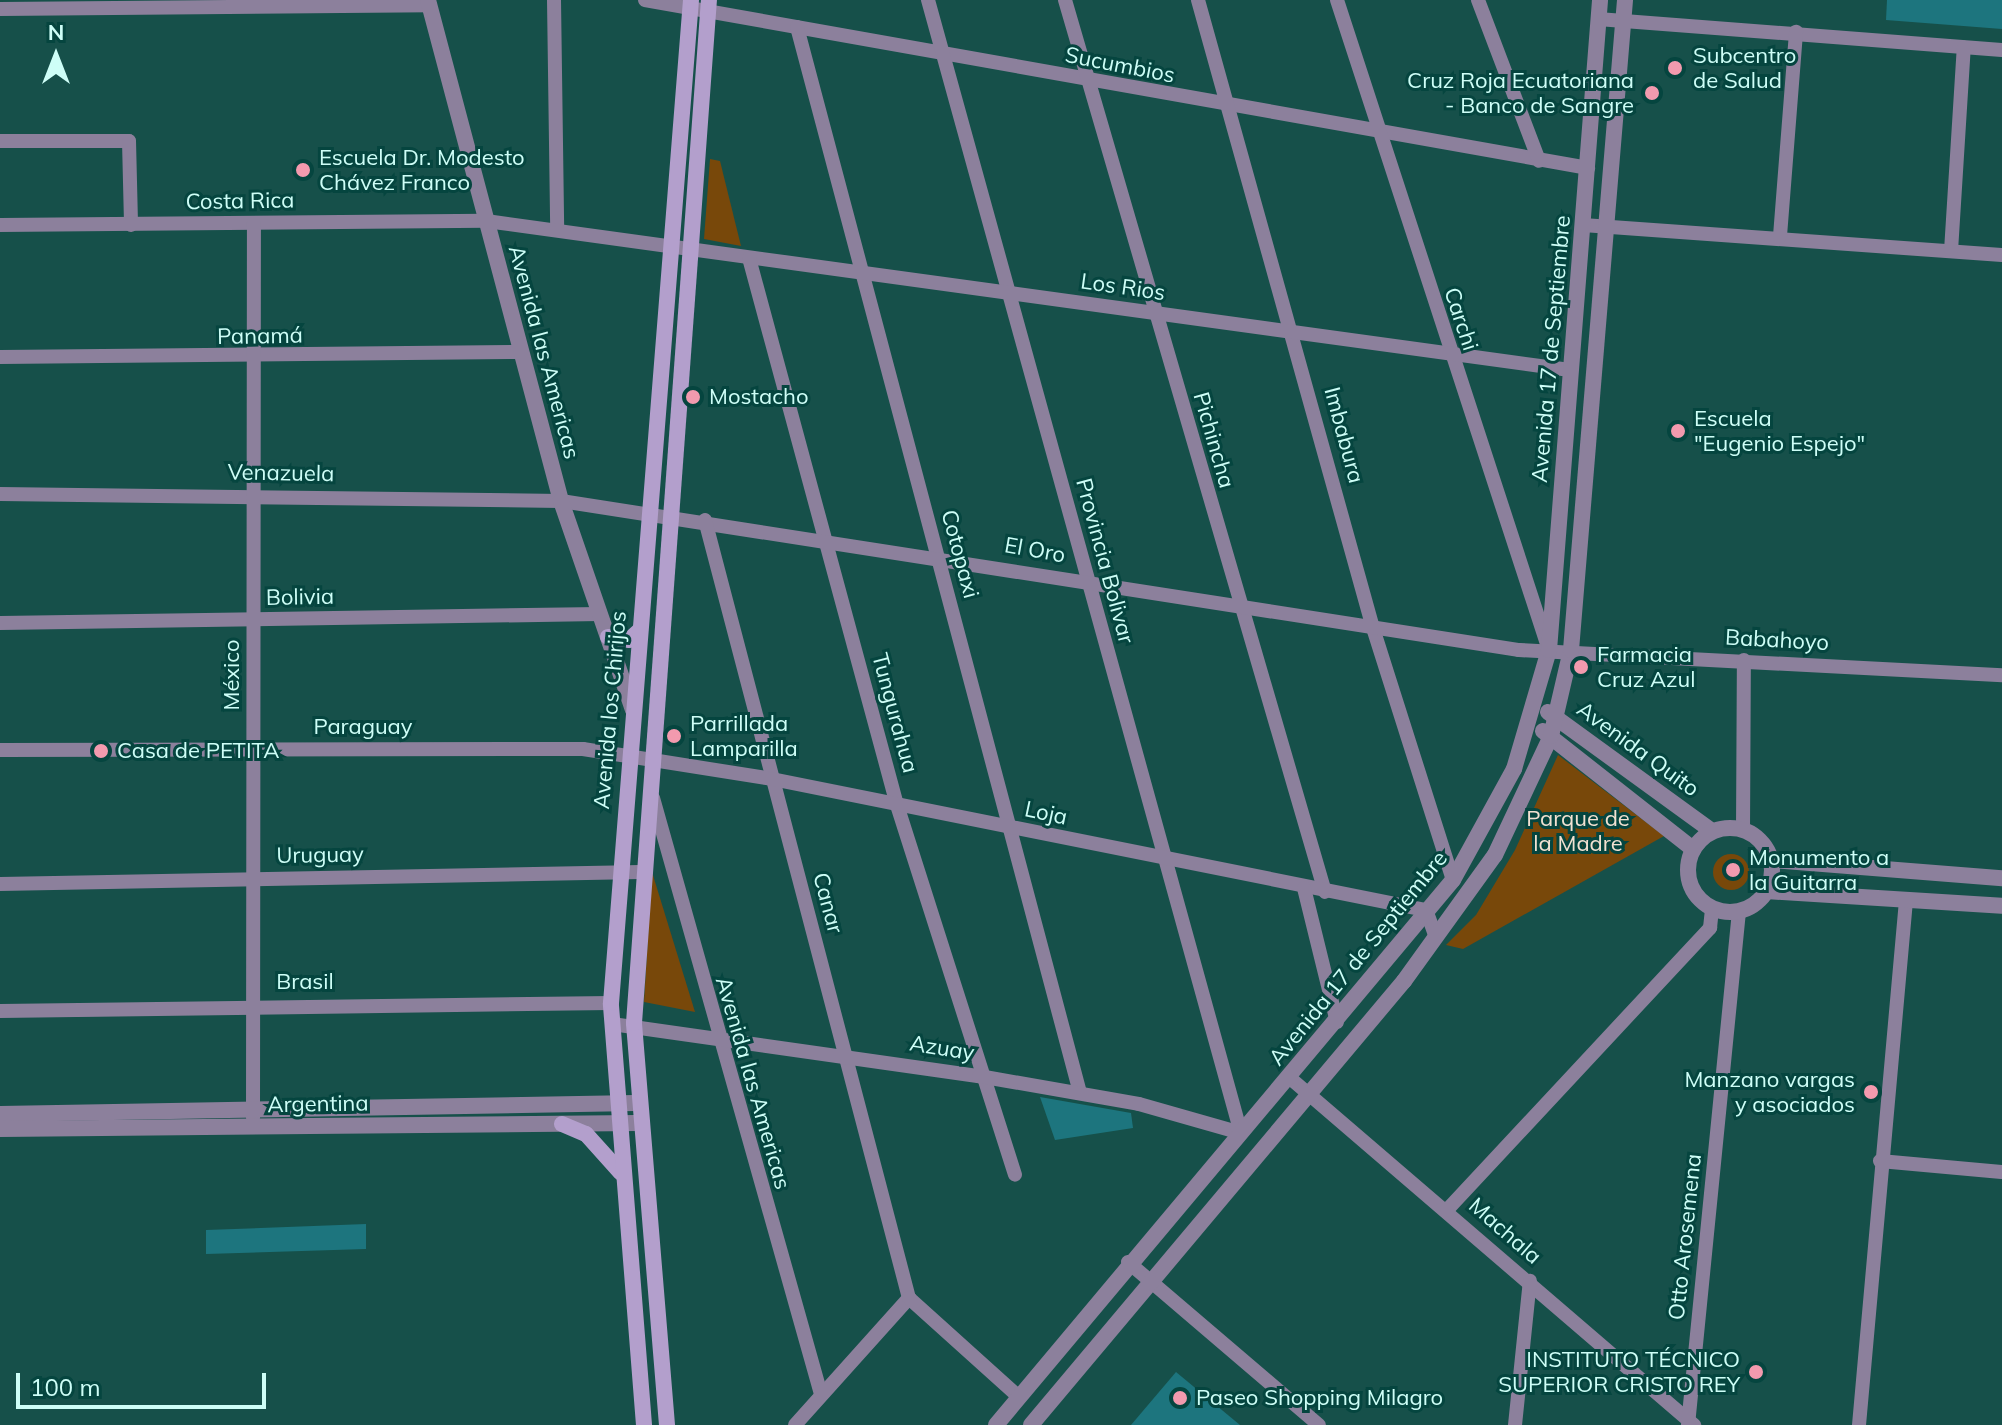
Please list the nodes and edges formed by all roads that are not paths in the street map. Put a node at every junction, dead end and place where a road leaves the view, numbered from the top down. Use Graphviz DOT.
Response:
graph roads {
  1 [pos="554,0"];
  2 [pos="645,0"];
  3 [pos="928,0"];
  4 [pos="1065,0"];
  5 [pos="1198,0"];
  6 [pos="1337,0"];
  7 [pos="1478,0"];
  8 [pos="1600,0"];
  9 [pos="1625,0"];
  10 [pos="429,3"];
  11 [pos="689,3"];
  12 [pos="708,7"];
  13 [pos="0,9"];
  14 [pos="1598,19"];
  15 [pos="1624,20"];
  16 [pos="797,27"];
  17 [pos="1796,32"];
  18 [pos="1964,47"];
  19 [pos="2002,50"];
  20 [pos="943,55"];
  21 [pos="1089,82"];
  22 [pos="1229,108"];
  23 [pos="1380,136"];
  24 [pos="0,141"];
  25 [pos="1539,161"];
  26 [pos="1588,168"];
  27 [pos="486,221"];
  28 [pos="254,223"];
  29 [pos="0,225"];
  30 [pos="131,225"];
  31 [pos="1583,225"];
  32 [pos="1609,226"];
  33 [pos="557,229"];
  34 [pos="1780,236"];
  35 [pos="671,248"];
  36 [pos="694,251"];
  37 [pos="1951,251"];
  38 [pos="2002,255"];
  39 [pos="749,258"];
  40 [pos="863,273"];
  41 [pos="1010,294"];
  42 [pos="1156,314"];
  43 [pos="1293,332"];
  44 [pos="521,352"];
  45 [pos="1449,354"];
  46 [pos="0,357"];
  47 [pos="254,359"];
  48 [pos="1570,370"];
  49 [pos="0,494"];
  50 [pos="254,494"];
  51 [pos="561,501"];
  52 [pos="651,513"];
  53 [pos="676,517"];
  54 [pos="705,520"];
  55 [pos="825,538"];
  56 [pos="937,554"];
  57 [pos="1087,582"];
  58 [pos="1239,608"];
  59 [pos="600,614"];
  60 [pos="254,620"];
  61 [pos="0,623"];
  62 [pos="1373,628"];
  63 [pos="640,630"];
  64 [pos="608,637"];
  65 [pos="1549,650"];
  66 [pos="1571,650"];
  67 [pos="1744,660"];
  68 [pos="2002,675"];
  69 [pos="1536,705"];
  70 [pos="633,710"];
  71 [pos="1557,716"];
  72 [pos="1532,723"];
  73 [pos="1551,736"];
  74 [pos="254,749"];
  75 [pos="0,750"];
  76 [pos="628,756"];
  77 [pos="652,760"];
  78 [pos="772,779"];
  79 [pos="649,783"];
  80 [pos="897,805"];
  81 [pos="1012,829"];
  82 [pos="1743,830"];
  83 [pos="1712,831"];
  84 [pos="1693,849"];
  85 [pos="1162,860"];
  86 [pos="1771,860"];
  87 [pos="617,872"];
  88 [pos="640,872"];
  89 [pos="254,878"];
  90 [pos="2002,878"];
  91 [pos="1453,880"];
  92 [pos="0,884"];
  93 [pos="1304,888"];
  94 [pos="1766,891"];
  95 [pos="1325,892"];
  96 [pos="1906,900"];
  97 [pos="2002,906"];
  98 [pos="1712,908"];
  99 [pos="1426,910"];
  100 [pos="1739,911"];
  101 [pos="1436,937"];
  102 [pos="611,1003"];
  103 [pos="253,1004"];
  104 [pos="0,1011"];
  105 [pos="1337,1022"];
  106 [pos="634,1023"];
  107 [pos="612,1024"];
  108 [pos="715,1034"];
  109 [pos="846,1054"];
  110 [pos="979,1076"];
  111 [pos="1290,1078"];
  112 [pos="1080,1093"];
  113 [pos="1307,1093"];
  114 [pos="635,1103"];
  115 [pos="615,1105"];
  116 [pos="0,1114"];
  117 [pos="253,1119"];
  118 [pos="617,1123"];
  119 [pos="637,1123"];
  120 [pos="562,1124"];
  121 [pos="0,1129"];
  122 [pos="1241,1133"];
  123 [pos="1880,1161"];
  124 [pos="2002,1172"];
  125 [pos="622,1174"];
  126 [pos="1015,1175"];
  127 [pos="1447,1210"];
  128 [pos="1128,1262"];
  129 [pos="1149,1278"];
  130 [pos="1530,1281"];
  131 [pos="909,1298"];
  132 [pos="821,1394"];
  133 [pos="1019,1397"];
  134 [pos="1690,1424"];
  135 [pos="644,1425"];
  136 [pos="667,1425"];
  137 [pos="795,1425"];
  138 [pos="996,1425"];
  139 [pos="1031,1425"];
  140 [pos="1319,1425"];
  141 [pos="1515,1425"];
  142 [pos="1859,1425"];
  1 -- 33 [label="street"];
  2 -- 11 [label="street, Sucumbios"];
  3 -- 20 [label="street, Provincia Bolivar"];
  4 -- 21 [label="street, Pichincha"];
  5 -- 22 [label="street, Imbabura"];
  6 -- 23 [label="street, Carchi"];
  7 -- 25 [label="street"];
  8 -- 14 [label="street, Avenida 17 de Septiembre"];
  9 -- 15 [label="street, Avenida 17 de Septiembre"];
  10 -- 13 [label="street"];
  10 -- 27 [label="street, Avenida las Americas"];
  11 -- 12 [label="street, Sucumbios"];
  11 -- 35 [label="main road, Avenida los Chirijos"];
  12 -- 16 [label="street, Sucumbios"];
  12 -- 36 [label="main road, Avenida los Chirijos"];
  14 -- 15 [label="street"];
  14 -- 26 [label="street, Avenida 17 de Septiembre"];
  15 -- 17 [label="street"];
  15 -- 32 [label="street, Avenida 17 de Septiembre"];
  16 -- 20 [label="street, Sucumbios"];
  16 -- 40 [label="street, Cotopaxi"];
  17 -- 18 [label="street"];
  17 -- 34 [label="street"];
  18 -- 19 [label="street"];
  18 -- 37 [label="street"];
  20 -- 21 [label="street, Sucumbios"];
  20 -- 41 [label="street, Provincia Bolivar"];
  21 -- 22 [label="street, Sucumbios"];
  21 -- 42 [label="street, Pichincha"];
  22 -- 23 [label="street, Sucumbios"];
  22 -- 43 [label="street, Imbabura"];
  23 -- 25 [label="street, Sucumbios"];
  23 -- 45 [label="street, Carchi"];
  24 -- 30 [label="street"];
  25 -- 26 [label="street, Sucumbios"];
  26 -- 31 [label="street, Avenida 17 de Septiembre"];
  27 -- 28 [label="street, Costa Rica"];
  27 -- 33 [label="street, Costa Rica"];
  27 -- 44 [label="street, Avenida las Americas"];
  28 -- 30 [label="street, Costa Rica"];
  28 -- 47 [label="street, México"];
  29 -- 30 [label="street, Costa Rica"];
  31 -- 32 [label="street"];
  31 -- 48 [label="street, Avenida 17 de Septiembre"];
  32 -- 34 [label="street"];
  32 -- 66 [label="street, Avenida 17 de Septiembre"];
  33 -- 35 [label="street, Costa Rica"];
  34 -- 37 [label="street"];
  35 -- 36 [label="street, Los Rios"];
  35 -- 52 [label="main road, Avenida los Chirijos"];
  36 -- 39 [label="street, Los Rios"];
  36 -- 53 [label="main road, Avenida los Chirijos"];
  37 -- 38 [label="street"];
  39 -- 40 [label="street, Los Rios"];
  39 -- 55 [label="street, Tungurahua"];
  40 -- 41 [label="street, Los Rios"];
  40 -- 56 [label="street, Cotopaxi"];
  41 -- 42 [label="street, Los Rios"];
  41 -- 57 [label="street, Provincia Bolivar"];
  42 -- 43 [label="street, Los Rios"];
  42 -- 58 [label="street, Pichincha"];
  43 -- 45 [label="street, Los Rios"];
  43 -- 62 [label="street, Imbabura"];
  44 -- 47 [label="street, Panamá"];
  44 -- 51 [label="street, Avenida las Americas"];
  45 -- 48 [label="street, Los Rios"];
  45 -- 65 [label="street, Carchi"];
  46 -- 47 [label="street, Panamá"];
  47 -- 50 [label="street, México"];
  48 -- 65 [label="street, Avenida 17 de Septiembre"];
  49 -- 50 [label="street, Venazuela"];
  50 -- 51 [label="street, Venazuela"];
  50 -- 60 [label="street, México"];
  51 -- 52 [label="street, El Oro"];
  51 -- 59 [label="street, Avenida las Americas"];
  52 -- 53 [label="street, El Oro"];
  52 -- 63 [label="main road, Avenida los Chirijos"];
  53 -- 54 [label="street, El Oro"];
  53 -- 77 [label="main road, Avenida los Chirijos"];
  54 -- 55 [label="street, El Oro"];
  54 -- 78 [label="street, Canar"];
  55 -- 56 [label="street, El Oro"];
  55 -- 80 [label="street, Tungurahua"];
  56 -- 57 [label="street, El Oro"];
  56 -- 81 [label="street, Cotopaxi"];
  57 -- 58 [label="street, El Oro"];
  57 -- 85 [label="street, Provincia Bolivar"];
  58 -- 62 [label="street, El Oro"];
  58 -- 95 [label="street, Pichincha"];
  59 -- 60 [label="street, Bolivia"];
  59 -- 64 [label="street, Avenida las Americas"];
  60 -- 61 [label="street, Bolivia"];
  60 -- 74 [label="street, México"];
  62 -- 65 [label="street, El Oro"];
  62 -- 91 [label="street, Imbabura"];
  63 -- 64 [label="main road"];
  63 -- 70 [label="main road, Avenida los Chirijos"];
  64 -- 70 [label="street, Avenida las Americas"];
  65 -- 66 [label="street, Babahoyo"];
  65 -- 69 [label="street, Avenida 17 de Septiembre"];
  66 -- 67 [label="street, Babahoyo"];
  66 -- 71 [label="street, Avenida 17 de Septiembre"];
  67 -- 68 [label="street, Babahoyo"];
  67 -- 82 [label="street"];
  69 -- 71 [label="street, Avenida Quito"];
  69 -- 72 [label="street, Avenida 17 de Septiembre"];
  70 -- 76 [label="main road, Avenida los Chirijos"];
  71 -- 73 [label="street, Avenida 17 de Septiembre"];
  71 -- 83 [label="street, Avenida Quito"];
  72 -- 73 [label="street, Avenida Quito"];
  72 -- 91 [label="street, Avenida 17 de Septiembre"];
  73 -- 84 [label="street, Avenida Quito"];
  73 -- 101 [label="street, Avenida 17 de Septiembre"];
  74 -- 75 [label="street, Paraguay"];
  74 -- 76 [label="street, Paraguay"];
  74 -- 89 [label="street, México"];
  76 -- 77 [label="street, Loja"];
  76 -- 87 [label="main road, Avenida los Chirijos"];
  77 -- 78 [label="street, Loja"];
  77 -- 79 [label="main road, Avenida los Chirijos"];
  78 -- 80 [label="street, Loja"];
  78 -- 109 [label="street, Canar"];
  79 -- 88 [label="main road, Avenida los Chirijos"];
  79 -- 108 [label="street, Avenida las Americas"];
  80 -- 81 [label="street, Loja"];
  80 -- 110 [label="street, Tungurahua"];
  81 -- 85 [label="street, Loja"];
  81 -- 112 [label="street, Cotopaxi"];
  82 -- 83 [label="street"];
  82 -- 86 [label="street"];
  83 -- 84 [label="street"];
  84 -- 98 [label="street"];
  85 -- 93 [label="street, Loja"];
  85 -- 122 [label="street, Provincia Bolivar"];
  86 -- 90 [label="street"];
  86 -- 94 [label="street"];
  87 -- 88 [label="street, Uruguay"];
  87 -- 89 [label="street, Uruguay"];
  87 -- 102 [label="main road, Avenida los Chirijos"];
  88 -- 106 [label="main road, Avenida los Chirijos"];
  89 -- 92 [label="street, Uruguay"];
  89 -- 103 [label="street, México"];
  91 -- 99 [label="street, Avenida 17 de Septiembre"];
  93 -- 95 [label="street, Loja"];
  93 -- 105 [label="street"];
  94 -- 96 [label="street"];
  94 -- 100 [label="street"];
  95 -- 99 [label="street, Loja"];
  96 -- 97 [label="street"];
  96 -- 123 [label="street"];
  98 -- 100 [label="street"];
  98 -- 127 [label="street"];
  99 -- 101 [label="street"];
  99 -- 105 [label="street, Avenida 17 de Septiembre"];
  100 -- 134 [label="street, Otto Arosemena"];
  101 -- 113 [label="street, Avenida 17 de Septiembre"];
  102 -- 103 [label="street, Brasil"];
  102 -- 107 [label="main road, Avenida los Chirijos"];
  103 -- 104 [label="street, Brasil"];
  103 -- 117 [label="street, México"];
  105 -- 111 [label="street, Avenida 17 de Septiembre"];
  106 -- 107 [label="street"];
  106 -- 108 [label="street, Azuay"];
  106 -- 114 [label="main road, Avenida los Chirijos"];
  107 -- 115 [label="main road, Avenida los Chirijos"];
  108 -- 109 [label="street, Azuay"];
  108 -- 132 [label="street, Avenida las Americas"];
  109 -- 110 [label="street, Azuay"];
  109 -- 131 [label="street, Canar"];
  110 -- 112 [label="street, Azuay"];
  110 -- 126 [label="street, Tungurahua"];
  111 -- 113 [label="street, Machala"];
  111 -- 122 [label="street, Avenida 17 de Septiembre"];
  112 -- 122 [label="street, Azuay"];
  113 -- 127 [label="street, Machala"];
  113 -- 129 [label="street, Avenida 17 de Septiembre"];
  114 -- 115 [label="street, Argentina"];
  114 -- 119 [label="main road, Avenida los Chirijos"];
  115 -- 117 [label="street, Argentina"];
  115 -- 118 [label="main road, Avenida los Chirijos"];
  116 -- 117 [label="street, Argentina"];
  117 -- 120 [label="street, Argentina"];
  117 -- 121 [label="street, Argentina"];
  118 -- 119 [label="street, Argentina"];
  118 -- 120 [label="street, Argentina"];
  118 -- 125 [label="main road, Avenida los Chirijos"];
  119 -- 136 [label="main road, Avenida los Chirijos"];
  120 -- 125 [label="main road"];
  122 -- 128 [label="street, Avenida 17 de Septiembre"];
  123 -- 124 [label="street"];
  123 -- 142 [label="street"];
  125 -- 135 [label="main road, Avenida los Chirijos"];
  127 -- 130 [label="street, Machala"];
  128 -- 129 [label="street"];
  128 -- 133 [label="street, Avenida 17 de Septiembre"];
  129 -- 139 [label="street, Avenida 17 de Septiembre"];
  129 -- 140 [label="street"];
  130 -- 134 [label="street, Machala"];
  130 -- 141 [label="street"];
  131 -- 132 [label="street"];
  131 -- 133 [label="street"];
  132 -- 137 [label="street"];
  133 -- 138 [label="street, Avenida 17 de Septiembre"];
}
